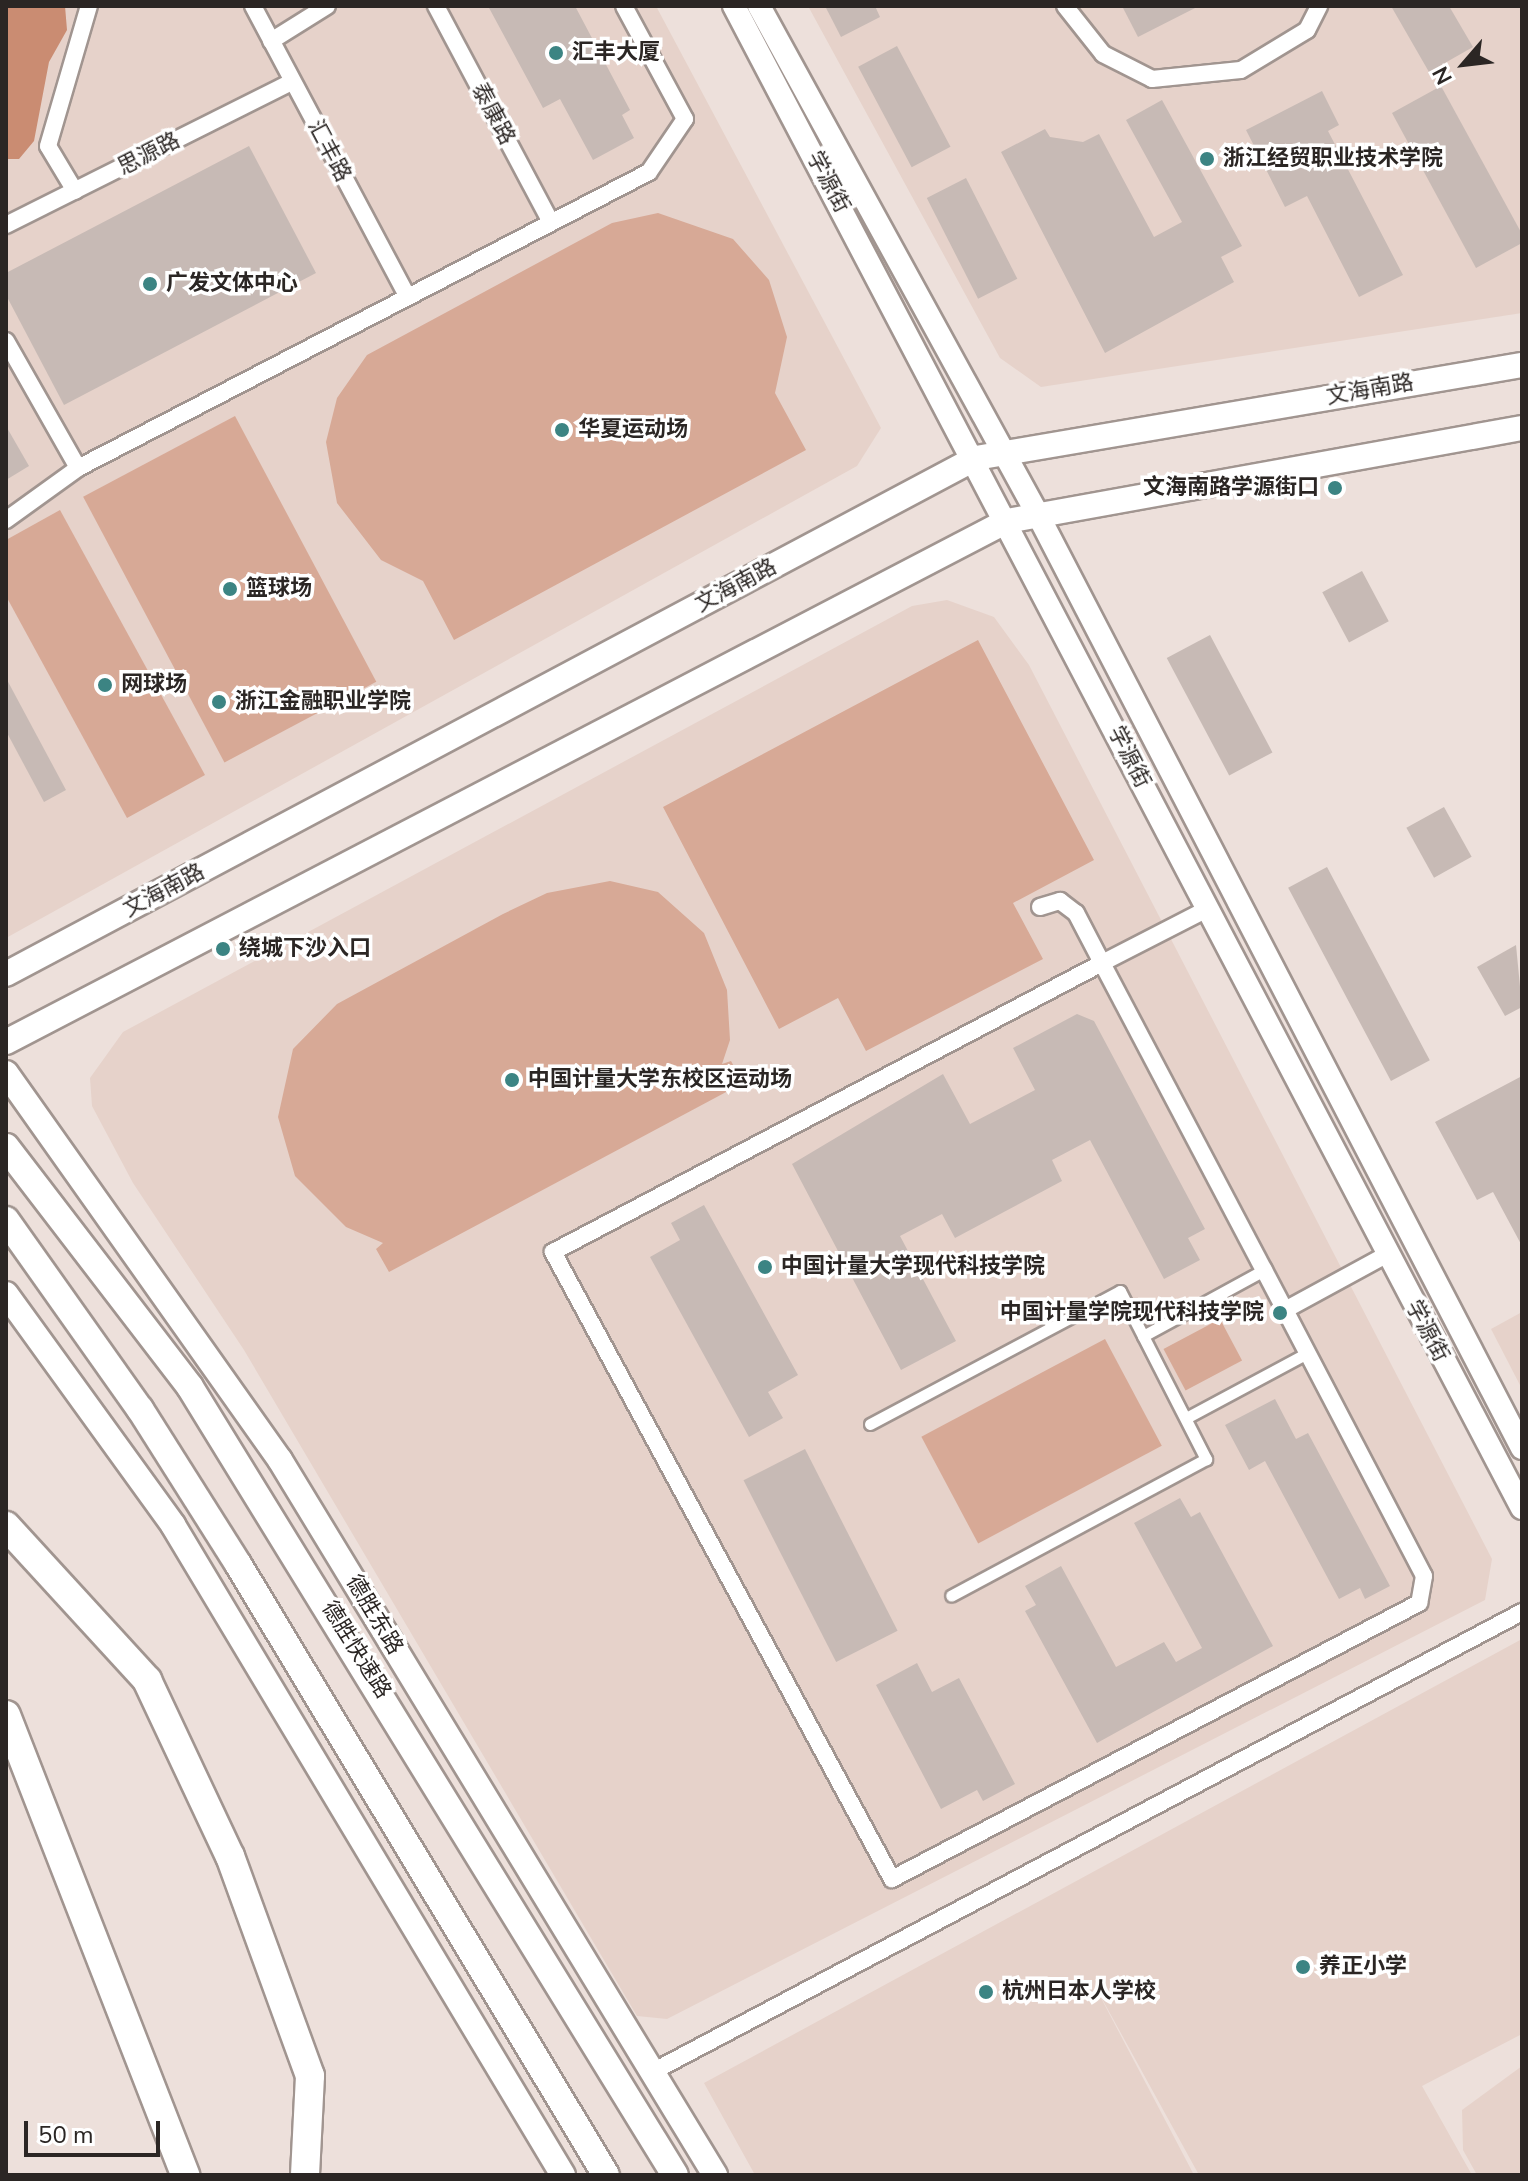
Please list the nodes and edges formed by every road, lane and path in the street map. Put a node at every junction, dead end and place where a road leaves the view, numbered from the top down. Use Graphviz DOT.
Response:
graph roads {
  1 [pos="89,6"];
  2 [pos="253,6"];
  3 [pos="327,6"];
  4 [pos="436,6"];
  5 [pos="624,6"];
  6 [pos="734,6"];
  7 [pos="759,6"];
  8 [pos="1065,6"];
  9 [pos="1319,6"];
  10 [pos="271,41"];
  11 [pos="292,82"];
  12 [pos="75,191"];
  13 [pos="551,222"];
  14 [pos="6,225"];
  15 [pos="407,296"];
  16 [pos="6,341"];
  17 [pos="1522,365"];
  18 [pos="1522,428"];
  19 [pos="1004,453"];
  20 [pos="976,458"];
  21 [pos="78,468"];
  22 [pos="1038,515"];
  23 [pos="6,520"];
  24 [pos="1007,521"];
  25 [pos="1040,907"];
  26 [pos="1207,909"];
  27 [pos="1102,963"];
  28 [pos="6,974"];
  29 [pos="6,1042"];
  30 [pos="6,1073"];
  31 [pos="6,1147"];
  32 [pos="6,1220"];
  33 [pos="1386,1255"];
  34 [pos="1264,1270"];
  35 [pos="6,1294"];
  36 [pos="1285,1310"];
  37 [pos="1143,1336"];
  38 [pos="1307,1353"];
  39 [pos="1186,1418"];
  40 [pos="870,1424"];
  41 [pos="1522,1448"];
  42 [pos="1522,1508"];
  43 [pos="14,1534"];
  44 [pos="951,1596"];
  45 [pos="1522,1612"];
  46 [pos="6,1715"];
  47 [pos="654,2071"];
  48 [pos="185,2175"];
  49 [pos="305,2175"];
  50 [pos="563,2175"];
  51 [pos="606,2175"];
  52 [pos="675,2175"];
  53 [pos="715,2175"];
  1 -- 12 [label="street"];
  2 -- 10 [label="street, 汇丰路"];
  3 -- 10 [label="street"];
  4 -- 13 [label="street, 泰康路"];
  5 -- 13 [label="street"];
  6 -- 20 [label="main road, 学源街"];
  7 -- 19 [label="main road"];
  8 -- 9 [label="street"];
  10 -- 11 [label="street, 汇丰路"];
  11 -- 12 [label="street, 思源路"];
  11 -- 15 [label="street, 汇丰路"];
  12 -- 14 [label="street, 思源路"];
  13 -- 15 [label="street"];
  15 -- 21 [label="street"];
  16 -- 21 [label="street"];
  17 -- 19 [label="main road, 文海南路"];
  18 -- 22 [label="main road"];
  19 -- 20 [label="main road, 文海南路"];
  19 -- 22 [label="main road"];
  20 -- 24 [label="main road, 学源街"];
  20 -- 28 [label="main road, 文海南路"];
  21 -- 23 [label="street"];
  22 -- 24 [label="main road"];
  22 -- 41 [label="main road"];
  24 -- 26 [label="main road, 学源街"];
  24 -- 29 [label="main road"];
  25 -- 27 [label="street"];
  26 -- 27 [label="street"];
  26 -- 33 [label="main road, 学源街"];
  27 -- 34 [label="street"];
  27 -- 38 [label="street"];
  30 -- 47 [label="main road, 德胜东路"];
  31 -- 52 [label="highway, 德胜快速路"];
  32 -- 51 [label="highway"];
  33 -- 36 [label="street"];
  33 -- 42 [label="main road, 学源街"];
  34 -- 36 [label="street"];
  34 -- 37 [label="street"];
  35 -- 50 [label="main road"];
  36 -- 38 [label="street"];
  37 -- 39 [label="street"];
  37 -- 40 [label="street"];
  38 -- 39 [label="street"];
  39 -- 44 [label="street"];
  43 -- 49 [label="highway"];
  45 -- 47 [label="street"];
  46 -- 48 [label="highway"];
  47 -- 53 [label="main road, 德胜东路"];
}
